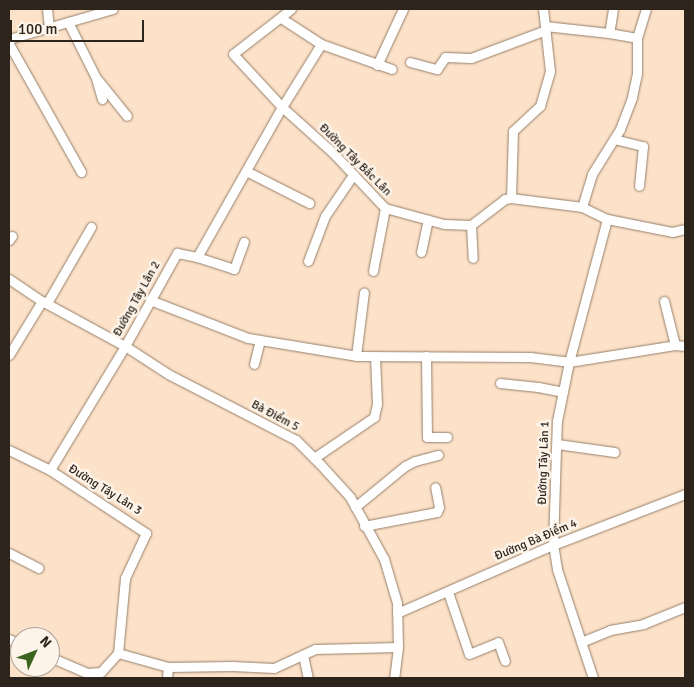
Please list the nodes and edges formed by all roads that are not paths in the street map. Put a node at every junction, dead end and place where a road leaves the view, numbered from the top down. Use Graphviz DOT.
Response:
graph roads {
  1 [pos="47,9"];
  2 [pos="113,9"];
  3 [pos="291,9"];
  4 [pos="404,9"];
  5 [pos="543,9"];
  6 [pos="613,9"];
  7 [pos="646,9"];
  8 [pos="281,18"];
  9 [pos="68,22"];
  10 [pos="49,27"];
  11 [pos="546,28"];
  12 [pos="609,33"];
  13 [pos="638,38"];
  14 [pos="9,39"];
  15 [pos="9,44"];
  16 [pos="321,44"];
  17 [pos="410,62"];
  18 [pos="377,65"];
  19 [pos="392,69"];
  20 [pos="96,78"];
  21 [pos="102,99"];
  22 [pos="282,107"];
  23 [pos="127,116"];
  24 [pos="614,139"];
  25 [pos="246,171"];
  26 [pos="81,172"];
  27 [pos="353,175"];
  28 [pos="639,186"];
  29 [pos="511,198"];
  30 [pos="309,202"];
  31 [pos="582,207"];
  32 [pos="385,208"];
  33 [pos="607,219"];
  34 [pos="428,220"];
  35 [pos="471,225"];
  36 [pos="91,226"];
  37 [pos="685,230"];
  38 [pos="244,242"];
  39 [pos="421,252"];
  40 [pos="196,257"];
  41 [pos="473,258"];
  42 [pos="308,261"];
  43 [pos="373,271"];
  44 [pos="9,279"];
  45 [pos="364,292"];
  46 [pos="150,300"];
  47 [pos="664,301"];
  48 [pos="44,302"];
  49 [pos="260,340"];
  50 [pos="675,345"];
  51 [pos="125,346"];
  52 [pos="685,346"];
  53 [pos="9,355"];
  54 [pos="356,356"];
  55 [pos="375,356"];
  56 [pos="426,356"];
  57 [pos="569,362"];
  58 [pos="254,364"];
  59 [pos="500,383"];
  60 [pos="563,392"];
  61 [pos="446,437"];
  62 [pos="557,444"];
  63 [pos="9,450"];
  64 [pos="614,452"];
  65 [pos="438,455"];
  66 [pos="314,458"];
  67 [pos="50,470"];
  68 [pos="435,487"];
  69 [pos="685,494"];
  70 [pos="355,507"];
  71 [pos="364,526"];
  72 [pos="552,545"];
  73 [pos="9,554"];
  74 [pos="38,568"];
  75 [pos="448,592"];
  76 [pos="685,607"];
  77 [pos="398,613"];
  78 [pos="581,642"];
  79 [pos="398,647"];
  80 [pos="118,653"];
  81 [pos="303,655"];
  82 [pos="60,661"];
  83 [pos="505,661"];
  84 [pos="168,667"];
  85 [pos="100,675"];
  86 [pos="167,678"];
  87 [pos="308,678"];
  88 [pos="394,678"];
  89 [pos="593,678"];
  1 -- 10 [label="street"];
  2 -- 9 [label="street"];
  3 -- 8 [label="street"];
  4 -- 18 [label="street"];
  5 -- 11 [label="street"];
  6 -- 12 [label="street"];
  7 -- 13 [label="street"];
  8 -- 16 [label="street"];
  8 -- 22 [label="street, Đường Tây Bắc Lân"];
  9 -- 10 [label="street"];
  9 -- 20 [label="street"];
  10 -- 14 [label="street"];
  11 -- 12 [label="street"];
  11 -- 17 [label="street"];
  11 -- 29 [label="street"];
  12 -- 13 [label="street"];
  13 -- 24 [label="street"];
  15 -- 26 [label="street"];
  16 -- 18 [label="street"];
  16 -- 22 [label="street"];
  18 -- 19 [label="street"];
  20 -- 21 [label="street"];
  20 -- 23 [label="street"];
  22 -- 25 [label="street"];
  22 -- 27 [label="street, Đường Tây Bắc Lân"];
  24 -- 28 [label="street"];
  24 -- 31 [label="street"];
  25 -- 30 [label="street"];
  25 -- 40 [label="street"];
  27 -- 32 [label="street, Đường Tây Bắc Lân"];
  27 -- 42 [label="street"];
  29 -- 31 [label="street"];
  29 -- 35 [label="street"];
  31 -- 33 [label="street"];
  32 -- 34 [label="street, Đường Tây Bắc Lân"];
  32 -- 43 [label="street"];
  33 -- 37 [label="street"];
  33 -- 57 [label="street, Đường Tây Lân 1"];
  34 -- 35 [label="street, Đường Tây Bắc Lân"];
  34 -- 39 [label="street"];
  35 -- 41 [label="street"];
  36 -- 48 [label="street"];
  38 -- 40 [label="street"];
  40 -- 46 [label="street, Đường Tây Lân 2"];
  44 -- 48 [label="street, Bà Điểm 5"];
  45 -- 54 [label="street"];
  46 -- 49 [label="street"];
  46 -- 51 [label="street, Đường Tây Lân 2"];
  47 -- 50 [label="street"];
  48 -- 51 [label="street, Bà Điểm 5"];
  48 -- 53 [label="street"];
  49 -- 54 [label="street"];
  49 -- 58 [label="street"];
  50 -- 52 [label="street"];
  50 -- 57 [label="street"];
  51 -- 66 [label="street, Bà Điểm 5"];
  51 -- 67 [label="street, Đường Tây Lân 2"];
  54 -- 55 [label="street"];
  55 -- 56 [label="street"];
  55 -- 66 [label="street"];
  56 -- 57 [label="street"];
  56 -- 61 [label="street"];
  57 -- 60 [label="street, Đường Tây Lân 1"];
  59 -- 60 [label="street"];
  60 -- 62 [label="street, Đường Tây Lân 1"];
  62 -- 64 [label="street"];
  62 -- 72 [label="street, Đường Tây Lân 1"];
  63 -- 67 [label="street, Đường Tây Lân 3"];
  65 -- 70 [label="street"];
  66 -- 70 [label="street, Bà Điểm 5"];
  67 -- 80 [label="street, Đường Tây Lân 3"];
  68 -- 71 [label="street"];
  69 -- 72 [label="street, Đường Bà Điểm 4"];
  70 -- 71 [label="street, Bà Điểm 5"];
  71 -- 77 [label="street, Bà Điểm 5"];
  72 -- 75 [label="street, Đường Bà Điểm 4"];
  72 -- 78 [label="street, Đường Tây Lân 1"];
  73 -- 74 [label="street"];
  75 -- 77 [label="street, Đường Bà Điểm 4"];
  75 -- 83 [label="street"];
  76 -- 78 [label="street"];
  77 -- 79 [label="street, Bà Điểm 5"];
  78 -- 89 [label="street, Đường Tây Lân 1"];
  79 -- 81 [label="street"];
  79 -- 88 [label="street, Bà Điểm 5"];
  80 -- 84 [label="street"];
  80 -- 85 [label="street"];
  81 -- 84 [label="street"];
  81 -- 87 [label="street"];
  82 -- 85 [label="street"];
  84 -- 86 [label="street"];
}
